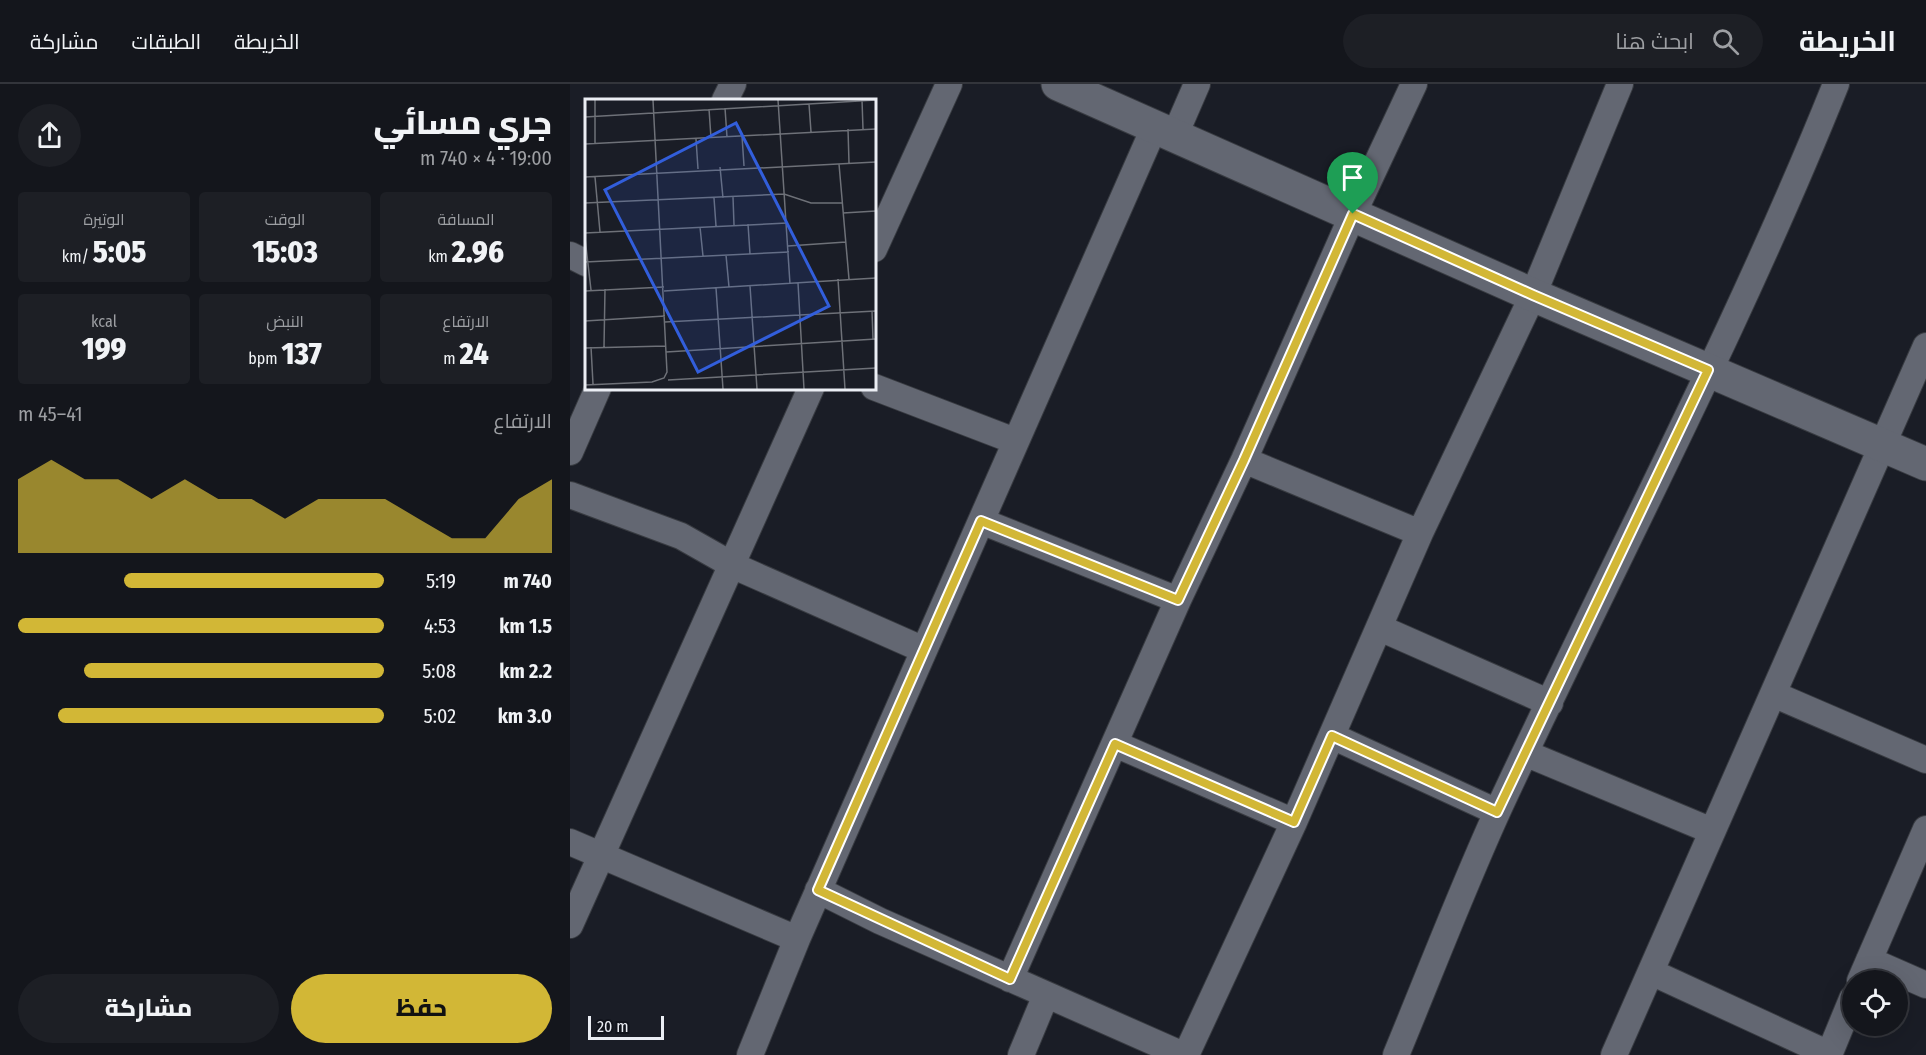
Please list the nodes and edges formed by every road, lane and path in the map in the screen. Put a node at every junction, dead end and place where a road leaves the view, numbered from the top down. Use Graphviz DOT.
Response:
graph roads {
  1 [pos="733,84"];
  2 [pos="949,84"];
  3 [pos="1058,84"];
  4 [pos="1197,84"];
  5 [pos="1414,84"];
  6 [pos="1620,84"];
  7 [pos="1836,84"];
  8 [pos="726,99"];
  9 [pos="1164,132"];
  10 [pos="1353,214"];
  11 [pos="876,245"];
  12 [pos="570,255"];
  13 [pos="585,262"];
  14 [pos="1533,295"];
  15 [pos="1926,346"];
  16 [pos="1708,370"];
  17 [pos="876,388"];
  18 [pos="597,390"];
  19 [pos="810,390"];
  20 [pos="1015,441"];
  21 [pos="1883,445"];
  22 [pos="570,452"];
  23 [pos="1244,460"];
  24 [pos="1926,464"];
  25 [pos="570,495"];
  26 [pos="981,521"];
  27 [pos="1420,533"];
  28 [pos="734,566"];
  29 [pos="1178,600"];
  30 [pos="1380,628"];
  31 [pos="924,650"];
  32 [pos="1773,694"];
  33 [pos="1550,703"];
  34 [pos="1332,736"];
  35 [pos="1115,744"];
  36 [pos="1525,753"];
  37 [pos="1926,760"];
  38 [pos="1497,812"];
  39 [pos="1294,822"];
  40 [pos="1926,829"];
  41 [pos="1712,831"];
  42 [pos="570,842"];
  43 [pos="602,856"];
  44 [pos="1919,865"];
  45 [pos="818,890"];
  46 [pos="570,925"];
  47 [pos="797,939"];
  48 [pos="1865,970"];
  49 [pos="1651,972"];
  50 [pos="1010,979"];
  51 [pos="1908,981"];
  52 [pos="1926,985"];
  53 [pos="1047,995"];
  54 [pos="1842,1023"];
  55 [pos="1829,1054"];
  56 [pos="750,1055"];
  57 [pos="1021,1055"];
  58 [pos="1185,1055"];
  59 [pos="1396,1055"];
  60 [pos="1614,1055"];
  1 -- 8 [label="street"];
  2 -- 11 [label="street"];
  3 -- 9 [label="street"];
  4 -- 9 [label="street"];
  5 -- 10 [label="street"];
  6 -- 14 [label="street"];
  7 -- 16 [label="street"];
  9 -- 10 [label="street"];
  9 -- 20 [label="street"];
  10 -- 14 [label="street"];
  10 -- 23 [label="street"];
  12 -- 13 [label="street"];
  14 -- 16 [label="street"];
  14 -- 27 [label="street"];
  15 -- 21 [label="street"];
  16 -- 21 [label="street"];
  16 -- 33 [label="street"];
  17 -- 20 [label="street"];
  18 -- 22 [label="street"];
  19 -- 28 [label="street"];
  20 -- 26 [label="street"];
  21 -- 24 [label="street"];
  21 -- 32 [label="street"];
  23 -- 27 [label="street"];
  23 -- 29 [label="street"];
  25 -- 28 [label="street"];
  26 -- 29 [label="street"];
  26 -- 31 [label="street"];
  27 -- 30 [label="street"];
  28 -- 31 [label="street"];
  28 -- 43 [label="street"];
  29 -- 35 [label="street"];
  30 -- 33 [label="street"];
  30 -- 34 [label="street"];
  31 -- 45 [label="street"];
  32 -- 37 [label="street"];
  32 -- 41 [label="street"];
  33 -- 36 [label="street"];
  34 -- 38 [label="street"];
  34 -- 39 [label="street"];
  35 -- 39 [label="street"];
  35 -- 50 [label="street"];
  36 -- 38 [label="street"];
  36 -- 41 [label="street"];
  38 -- 59 [label="street"];
  39 -- 58 [label="street"];
  40 -- 44 [label="street"];
  41 -- 49 [label="street"];
  42 -- 43 [label="street"];
  43 -- 46 [label="street"];
  43 -- 47 [label="street"];
  44 -- 48 [label="street"];
  45 -- 47 [label="street"];
  45 -- 50 [label="street"];
  47 -- 56 [label="street"];
  49 -- 55 [label="street"];
  49 -- 60 [label="street"];
  50 -- 53 [label="street"];
  51 -- 52 [label="street"];
  53 -- 57 [label="street"];
  53 -- 58 [label="street"];
  54 -- 55 [label="street"];
}
